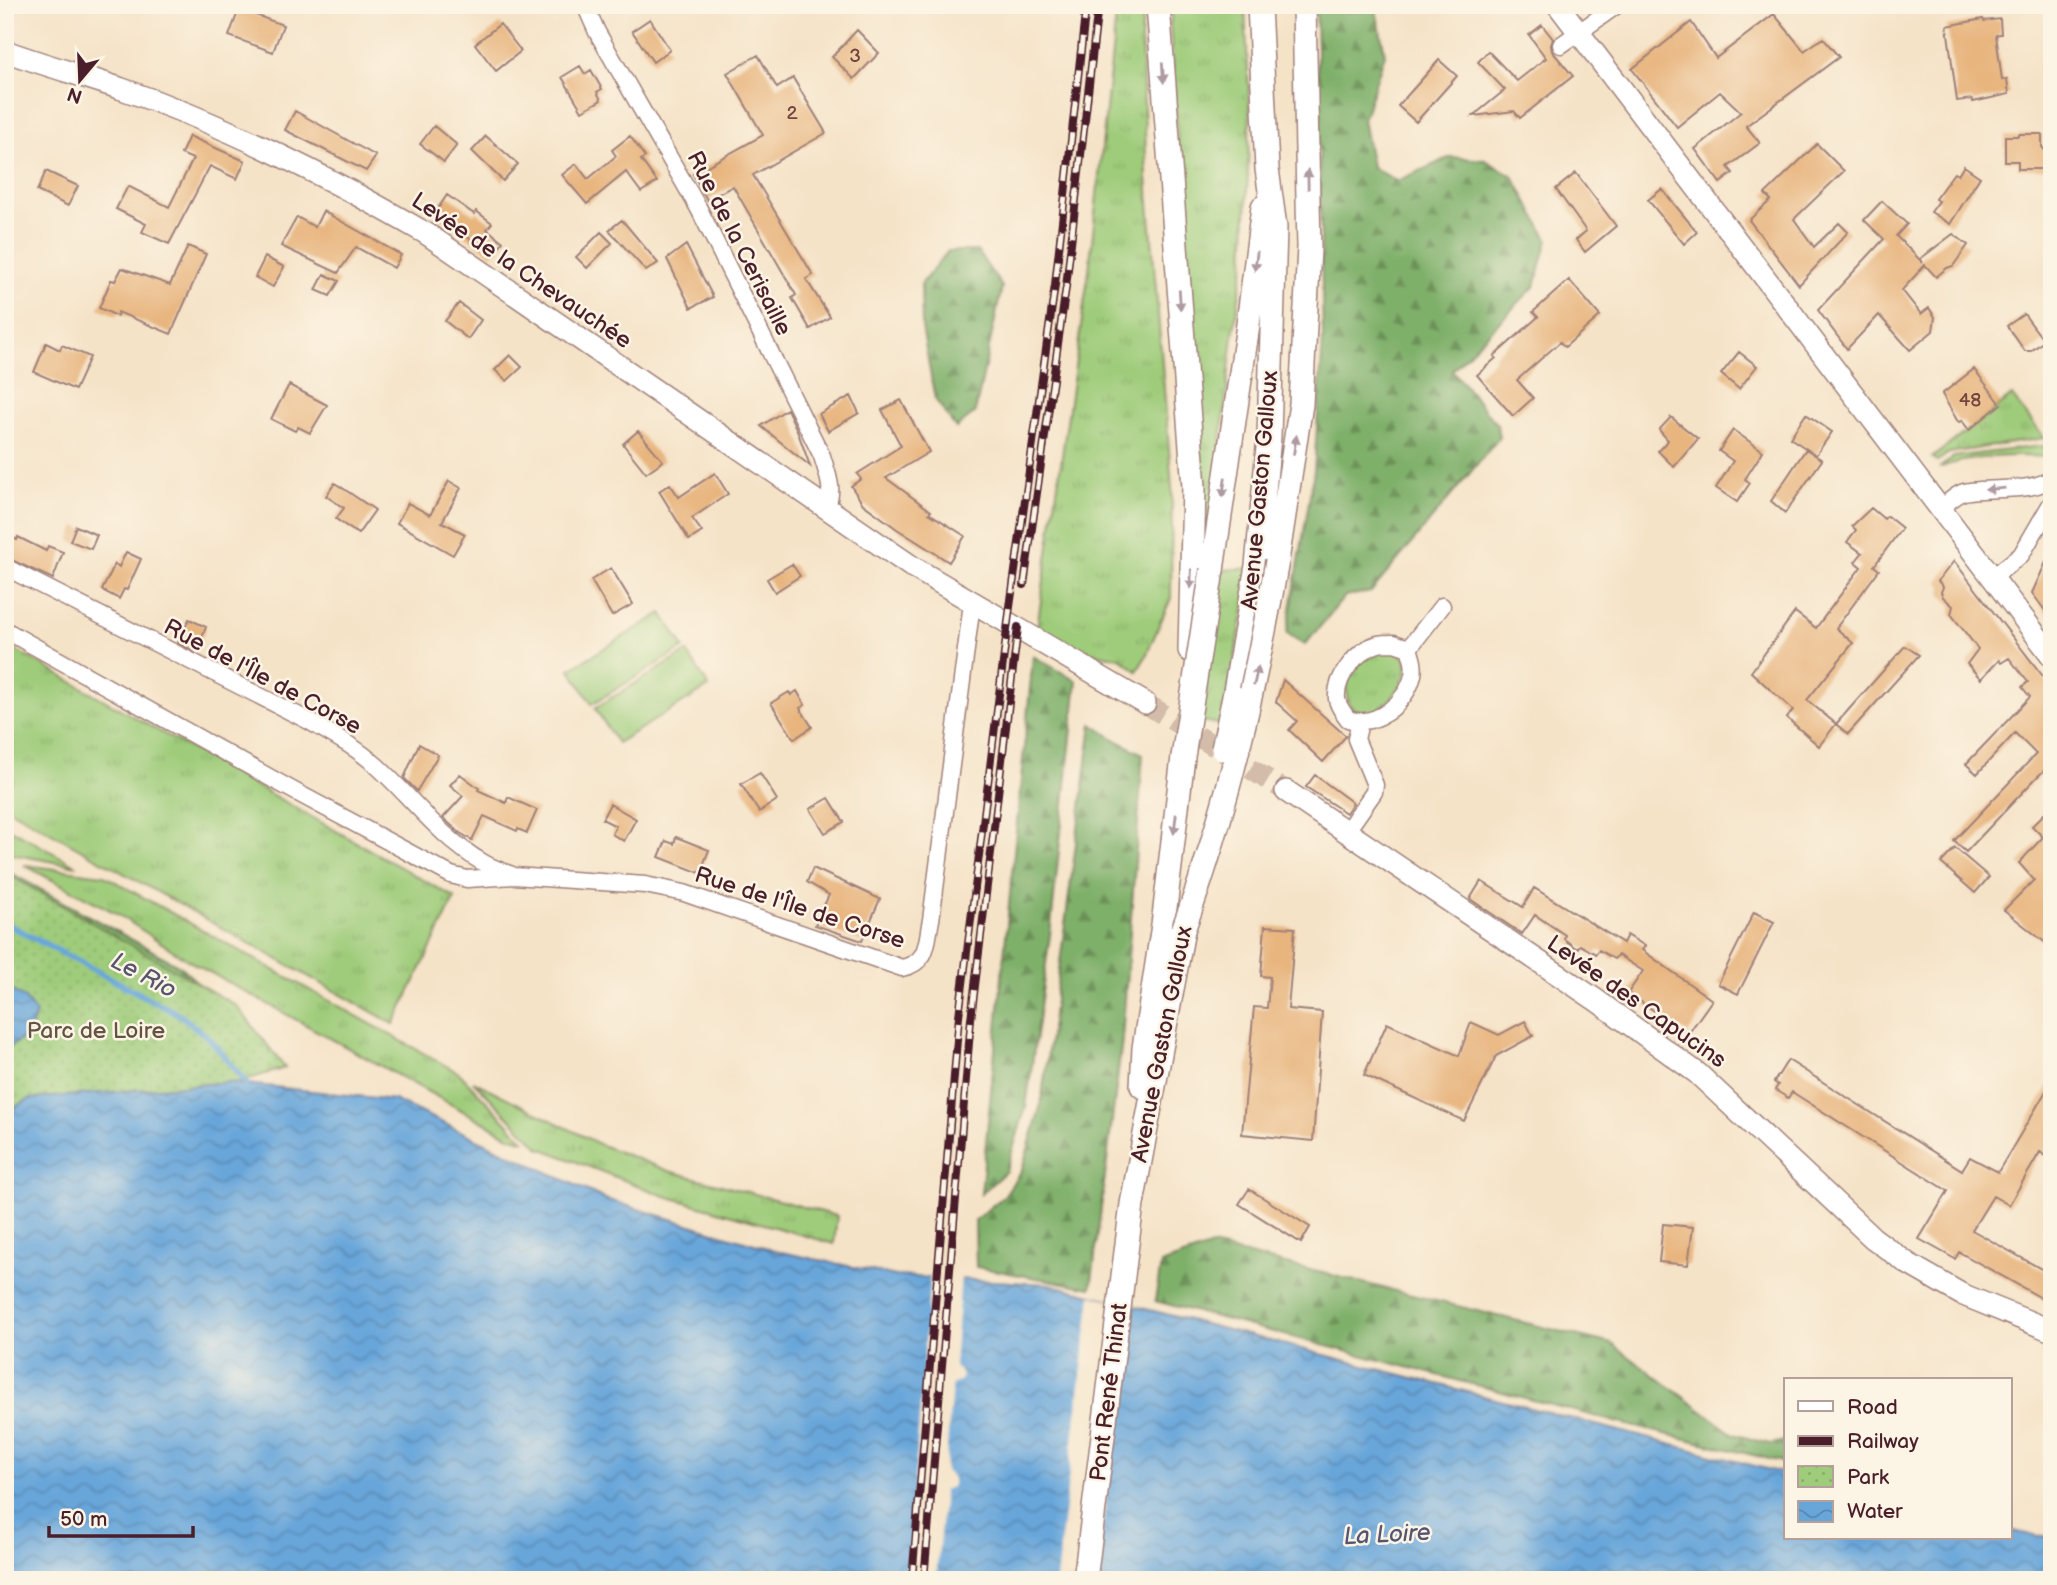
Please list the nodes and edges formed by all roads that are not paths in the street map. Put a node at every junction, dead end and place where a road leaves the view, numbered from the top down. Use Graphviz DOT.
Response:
graph roads {
  1 [pos="585,5"];
  2 [pos="1158,5"];
  3 [pos="1259,5"];
  4 [pos="1304,5"];
  5 [pos="1558,5"];
  6 [pos="1617,5"];
  7 [pos="1579,32"];
  8 [pos="1561,45"];
  9 [pos="5,51"];
  10 [pos="1267,169"];
  11 [pos="2052,477"];
  12 [pos="2036,485"];
  13 [pos="825,508"];
  14 [pos="1941,508"];
  15 [pos="2048,509"];
  16 [pos="1267,564"];
  17 [pos="5,567"];
  18 [pos="1993,577"];
  19 [pos="972,603"];
  20 [pos="1443,606"];
  21 [pos="5,631"];
  22 [pos="1409,648"];
  23 [pos="2052,656"];
  24 [pos="1144,703"];
  25 [pos="1360,723"];
  26 [pos="1183,757"];
  27 [pos="1286,791"];
  28 [pos="1346,832"];
  29 [pos="514,876"];
  30 [pos="1136,1173"];
  31 [pos="2052,1331"];
  32 [pos="1085,1580"];
  1 -- 13 [label="street, Rue de la Cerisaille"];
  2 -- 26 [label="main road, one-way, bridge"];
  3 -- 10 [label="main road, Avenue Gaston Galloux"];
  16 -- 4 [label="main road, one-way"];
  5 -- 7 [label="street"];
  6 -- 7 [label="street"];
  7 -- 8 [label="street"];
  7 -- 14 [label="street"];
  9 -- 13 [label="street, Levée de la Chevauchée"];
  10 -- 16 [label="main road, Avenue Gaston Galloux"];
  10 -- 26 [label="main road, Avenue Gaston Galloux, one-way, bridge"];
  11 -- 12 [label="street"];
  12 -- 14 [label="street, one-way"];
  12 -- 15 [label="street"];
  13 -- 19 [label="street, Levée de la Chevauchée"];
  14 -- 18 [label="street"];
  15 -- 18 [label="street"];
  30 -- 16 [label="main road, Avenue Gaston Galloux, one-way, bridge"];
  17 -- 29 [label="street, Rue de l'Île de Corse"];
  18 -- 23 [label="street"];
  19 -- 24 [label="street"];
  19 -- 29 [label="street, Rue de l'Île de Corse"];
  20 -- 22 [label="street"];
  21 -- 29 [label="street, Rue de l'Île de Corse"];
  22 -- 25 [label="street"];
  22 -- 25 [label="street"];
  25 -- 28 [label="street"];
  26 -- 30 [label="main road, Avenue Gaston Galloux, one-way"];
  27 -- 28 [label="street, Levée des Capucins"];
  28 -- 31 [label="street, Levée des Capucins"];
  30 -- 32 [label="main road, Pont René Thinat"];
}
